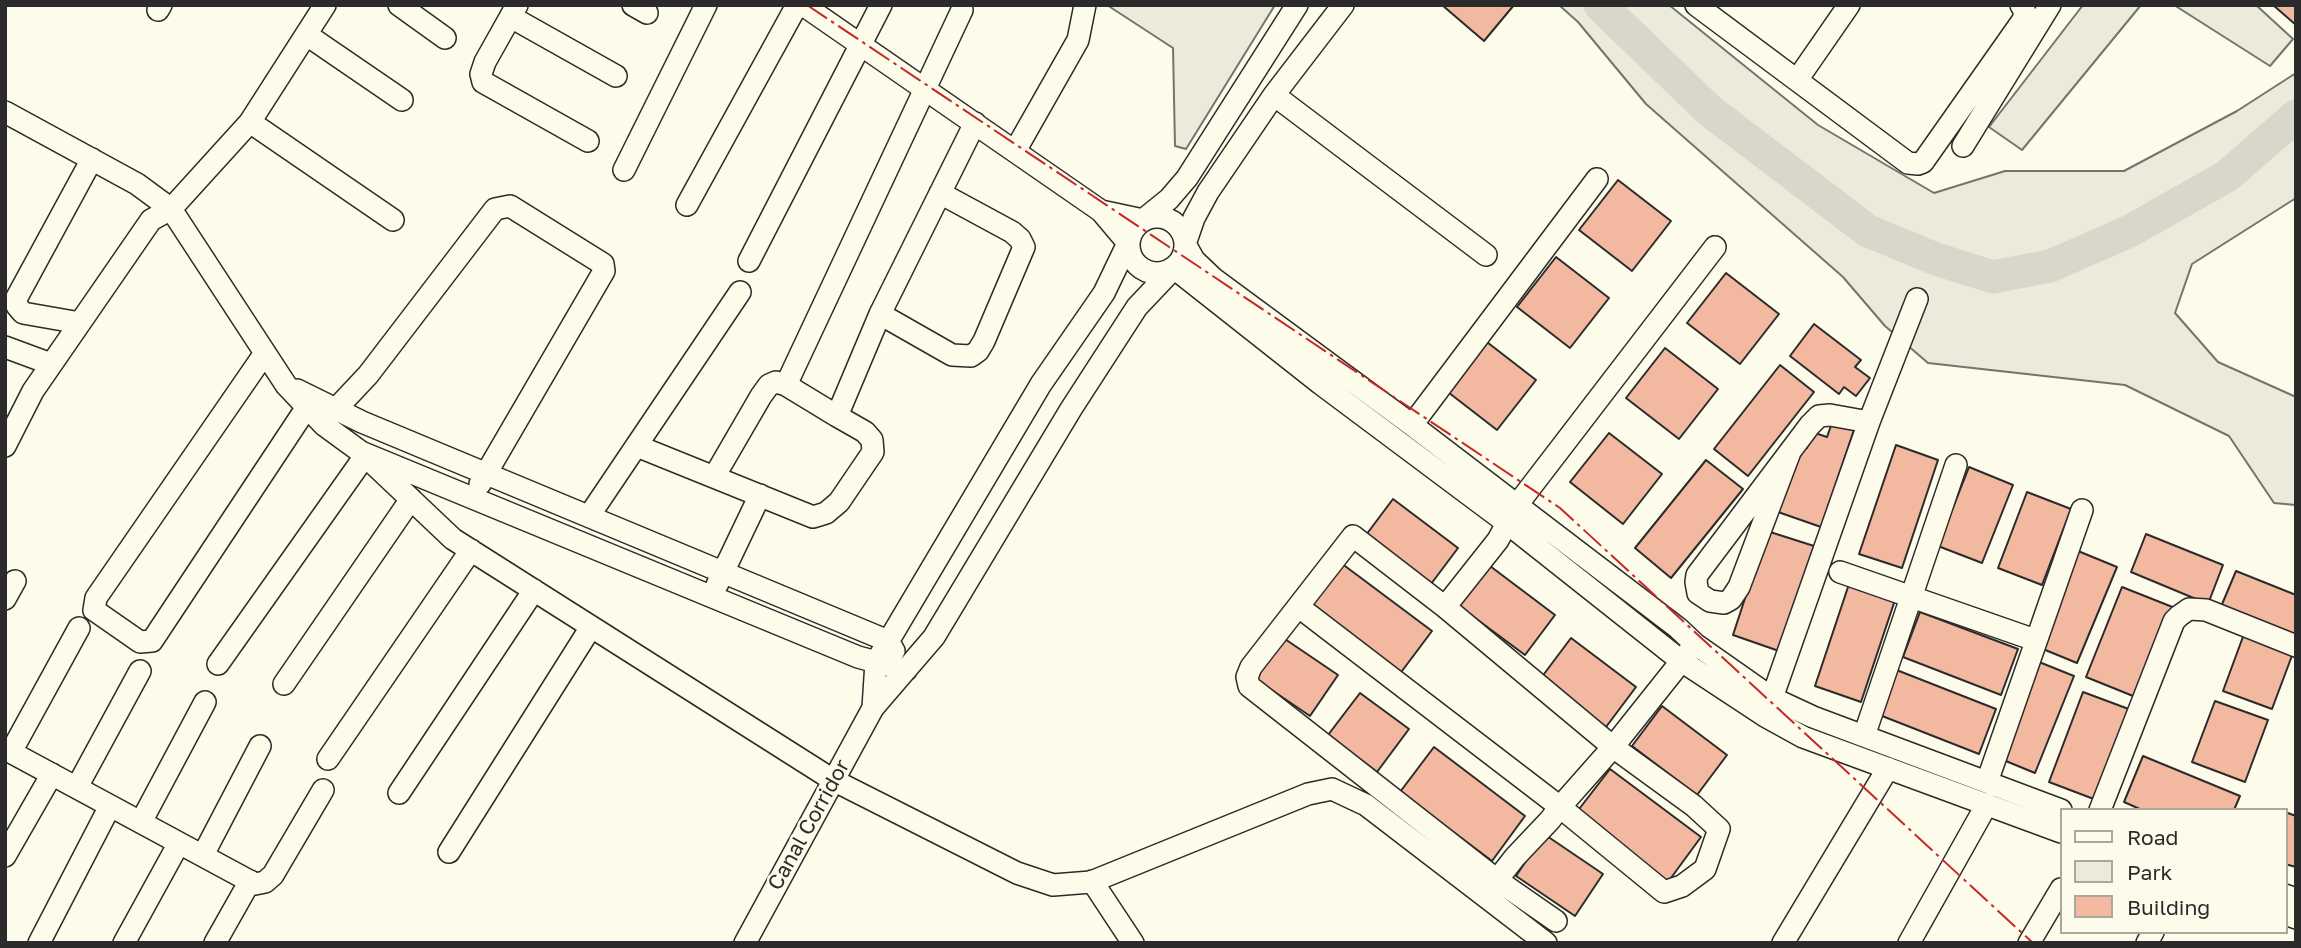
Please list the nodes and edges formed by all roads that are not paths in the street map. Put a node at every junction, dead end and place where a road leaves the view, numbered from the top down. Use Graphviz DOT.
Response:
graph roads {
  1 [pos="326,5"];
  2 [pos="399,5"];
  3 [pos="706,5"];
  4 [pos="797,5"];
  5 [pos="803,5"];
  6 [pos="881,5"];
  7 [pos="1085,5"];
  8 [pos="1297,5"];
  9 [pos="1343,5"];
  10 [pos="1696,5"];
  11 [pos="1849,5"];
  12 [pos="2021,5"];
  13 [pos="2050,5"];
  14 [pos="962,10"];
  15 [pos="514,11"];
  16 [pos="307,35"];
  17 [pos="445,38"];
  18 [pos="860,44"];
  19 [pos="616,76"];
  20 [pos="1797,80"];
  21 [pos="925,89"];
  22 [pos="1274,95"];
  23 [pos="402,100"];
  24 [pos="5,111"];
  25 [pos="250,122"];
  26 [pos="975,123"];
  27 [pos="588,141"];
  28 [pos="1963,146"];
  29 [pos="1015,150"];
  30 [pos="92,159"];
  31 [pos="624,170"];
  32 [pos="1597,179"];
  33 [pos="940,193"];
  34 [pos="687,205"];
  35 [pos="171,209"];
  36 [pos="1101,211"];
  37 [pos="393,219"];
  38 [pos="1143,220"];
  39 [pos="1128,243"];
  40 [pos="1185,244"];
  41 [pos="1715,247"];
  42 [pos="1486,255"];
  43 [pos="749,261"];
  44 [pos="1174,268"];
  45 [pos="740,292"];
  46 [pos="1917,299"];
  47 [pos="880,314"];
  48 [pos="80,323"];
  49 [pos="5,347"];
  50 [pos="265,353"];
  51 [pos="51,365"];
  52 [pos="286,385"];
  53 [pos="786,385"];
  54 [pos="307,407"];
  55 [pos="336,409"];
  56 [pos="837,415"];
  57 [pos="1869,422"];
  58 [pos="1412,425"];
  59 [pos="5,446"];
  60 [pos="637,446"];
  61 [pos="1790,452"];
  62 [pos="363,454"];
  63 [pos="1956,465"];
  64 [pos="485,473"];
  65 [pos="714,477"];
  66 [pos="760,495"];
  67 [pos="473,498"];
  68 [pos="411,499"];
  69 [pos="2081,510"];
  70 [pos="1512,514"];
  71 [pos="589,516"];
  72 [pos="471,550"];
  73 [pos="723,572"];
  74 [pos="1840,572"];
  75 [pos="534,590"];
  76 [pos="712,597"];
  77 [pos="1913,597"];
  78 [pos="1298,607"];
  79 [pos="1445,607"];
  80 [pos="591,627"];
  81 [pos="79,628"];
  82 [pos="2035,640"];
  83 [pos="888,641"];
  84 [pos="1695,644"];
  85 [pos="2296,646"];
  86 [pos="1681,660"];
  87 [pos="876,662"];
  88 [pos="218,664"];
  89 [pos="906,670"];
  90 [pos="139,671"];
  91 [pos="284,684"];
  92 [pos="205,702"];
  93 [pos="873,708"];
  94 [pos="1780,709"];
  95 [pos="1864,736"];
  96 [pos="260,746"];
  97 [pos="1614,747"];
  98 [pos="8,750"];
  99 [pos="328,758"];
  100 [pos="1888,768"];
  101 [pos="52,774"];
  102 [pos="833,780"];
  103 [pos="1987,782"];
  104 [pos="77,788"];
  105 [pos="323,790"];
  106 [pos="398,793"];
  107 [pos="1987,804"];
  108 [pos="110,806"];
  109 [pos="1560,807"];
  110 [pos="2101,808"];
  111 [pos="2060,810"];
  112 [pos="141,822"];
  113 [pos="2060,832"];
  114 [pos="179,843"];
  115 [pos="449,852"];
  116 [pos="203,855"];
  117 [pos="5,856"];
  118 [pos="1496,880"];
  119 [pos="250,881"];
  120 [pos="1092,881"];
  121 [pos="2060,891"];
  122 [pos="1556,921"];
  123 [pos="39,943"];
  124 [pos="124,943"];
  125 [pos="215,943"];
  126 [pos="745,943"];
  127 [pos="1133,943"];
  128 [pos="1546,943"];
  129 [pos="1783,943"];
  130 [pos="1909,943"];
  131 [pos="2029,943"];
  1 -- 16 [label="street"];
  2 -- 17 [label="street"];
  3 -- 31 [label="street"];
  4 -- 34 [label="street"];
  5 -- 18 [label="street"];
  6 -- 18 [label="street"];
  7 -- 29 [label="street"];
  8 -- 38 [label="street"];
  9 -- 22 [label="street"];
  10 -- 20 [label="street"];
  11 -- 20 [label="street"];
  12 -- 20 [label="street"];
  13 -- 28 [label="street"];
  14 -- 21 [label="street"];
  15 -- 19 [label="street"];
  15 -- 27 [label="street"];
  16 -- 23 [label="street"];
  16 -- 25 [label="street"];
  18 -- 21 [label="street"];
  18 -- 43 [label="street"];
  21 -- 26 [label="street"];
  21 -- 53 [label="street"];
  22 -- 40 [label="street"];
  22 -- 42 [label="street"];
  24 -- 30 [label="street"];
  25 -- 35 [label="street"];
  25 -- 37 [label="street"];
  26 -- 29 [label="street"];
  26 -- 33 [label="street"];
  29 -- 36 [label="street"];
  30 -- 35 [label="street"];
  30 -- 48 [label="street"];
  32 -- 58 [label="street"];
  33 -- 47 [label="street"];
  33 -- 47 [label="street"];
  35 -- 48 [label="street"];
  35 -- 50 [label="street"];
  36 -- 38 [label="street"];
  36 -- 39 [label="street"];
  38 -- 39 [label="street"];
  38 -- 40 [label="street"];
  39 -- 44 [label="street"];
  39 -- 83 [label="street"];
  40 -- 44 [label="street"];
  40 -- 58 [label="street"];
  41 -- 70 [label="street"];
  44 -- 70 [label="street"];
  44 -- 89 [label="street"];
  45 -- 60 [label="street"];
  46 -- 57 [label="street"];
  47 -- 56 [label="street"];
  48 -- 51 [label="street"];
  49 -- 51 [label="street"];
  50 -- 52 [label="street"];
  50 -- 54 [label="street"];
  51 -- 59 [label="street"];
  52 -- 54 [label="street"];
  52 -- 55 [label="street"];
  53 -- 56 [label="street"];
  53 -- 65 [label="street"];
  54 -- 62 [label="street"];
  55 -- 64 [label="street"];
  55 -- 64 [label="street"];
  56 -- 66 [label="street"];
  57 -- 61 [label="street"];
  57 -- 94 [label="street"];
  58 -- 70 [label="street"];
  60 -- 65 [label="street"];
  60 -- 71 [label="street"];
  61 -- 61 [label="street"];
  62 -- 67 [label="street"];
  62 -- 68 [label="street"];
  62 -- 88 [label="street"];
  63 -- 77 [label="street"];
  64 -- 67 [label="street"];
  64 -- 71 [label="street"];
  65 -- 66 [label="street"];
  66 -- 73 [label="street"];
  67 -- 76 [label="street"];
  68 -- 72 [label="street"];
  68 -- 91 [label="street"];
  69 -- 82 [label="street"];
  70 -- 79 [label="street"];
  70 -- 84 [label="street"];
  70 -- 86 [label="street"];
  71 -- 73 [label="street"];
  72 -- 75 [label="street"];
  72 -- 99 [label="street"];
  73 -- 76 [label="street"];
  73 -- 83 [label="street"];
  74 -- 77 [label="street"];
  75 -- 80 [label="street"];
  75 -- 106 [label="street"];
  76 -- 87 [label="street"];
  77 -- 82 [label="street"];
  77 -- 95 [label="street"];
  78 -- 79 [label="street"];
  78 -- 109 [label="street"];
  78 -- 118 [label="street"];
  79 -- 97 [label="street"];
  80 -- 102 [label="street"];
  80 -- 115 [label="street"];
  81 -- 98 [label="street"];
  82 -- 103 [label="street"];
  83 -- 87 [label="street"];
  83 -- 89 [label="street"];
  84 -- 86 [label="street"];
  84 -- 94 [label="street"];
  85 -- 110 [label="street"];
  86 -- 94 [label="street"];
  86 -- 97 [label="street"];
  87 -- 89 [label="street"];
  87 -- 93 [label="street"];
  89 -- 93 [label="street"];
  90 -- 104 [label="street"];
  92 -- 112 [label="street"];
  93 -- 102 [label="street, Canal Corridor"];
  94 -- 95 [label="street"];
  94 -- 100 [label="street"];
  95 -- 103 [label="street"];
  96 -- 116 [label="street"];
  97 -- 109 [label="street"];
  97 -- 109 [label="street"];
  98 -- 101 [label="street"];
  100 -- 107 [label="street"];
  100 -- 129 [label="street"];
  101 -- 104 [label="street"];
  101 -- 117 [label="street"];
  102 -- 120 [label="street"];
  102 -- 126 [label="street, Canal Corridor"];
  103 -- 111 [label="street"];
  104 -- 108 [label="street"];
  105 -- 119 [label="street"];
  107 -- 113 [label="street"];
  107 -- 130 [label="street"];
  108 -- 112 [label="street"];
  108 -- 123 [label="street"];
  109 -- 118 [label="street"];
  112 -- 114 [label="street"];
  114 -- 116 [label="street"];
  114 -- 124 [label="street"];
  116 -- 119 [label="street"];
  118 -- 122 [label="street"];
  119 -- 125 [label="street"];
  120 -- 127 [label="street"];
  120 -- 128 [label="street"];
  121 -- 131 [label="street"];
}
